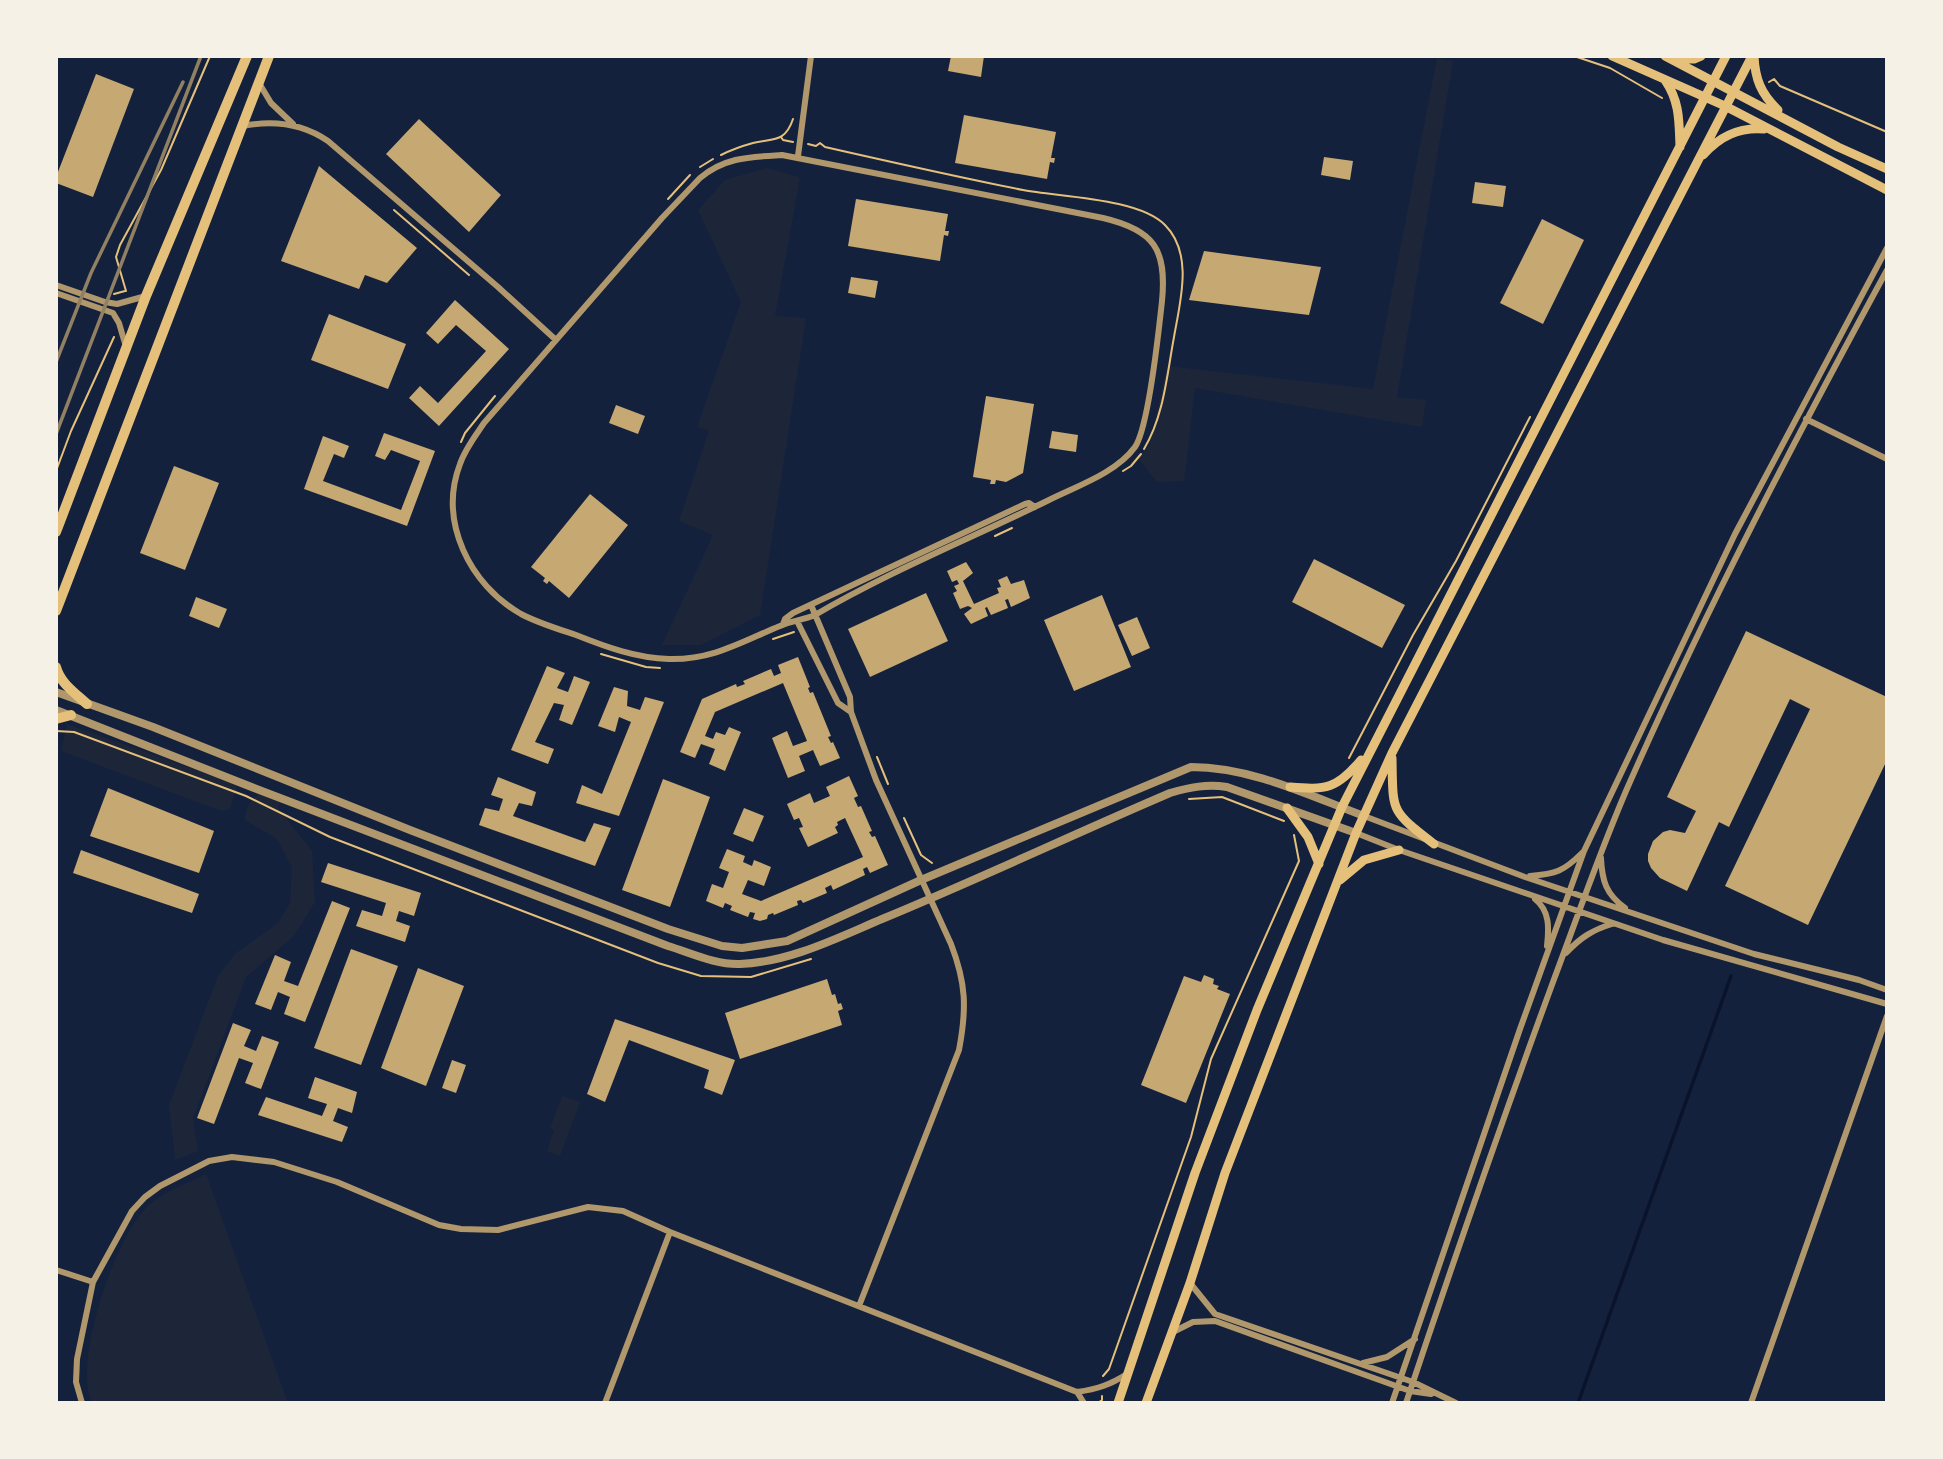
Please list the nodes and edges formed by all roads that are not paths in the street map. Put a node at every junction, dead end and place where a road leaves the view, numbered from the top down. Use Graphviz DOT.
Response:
graph roads {
  1 [pos="247,56"];
  2 [pos="270,56"];
  3 [pos="811,56"];
  4 [pos="1612,56"];
  5 [pos="1701,56"];
  6 [pos="1726,56"];
  7 [pos="1753,56"];
  8 [pos="1667,57"];
  9 [pos="1664,79"];
  10 [pos="1713,81"];
  11 [pos="259,83"];
  12 [pos="1734,91"];
  13 [pos="1705,97"];
  14 [pos="1725,106"];
  15 [pos="1786,118"];
  16 [pos="295,125"];
  17 [pos="243,126"];
  18 [pos="1770,130"];
  19 [pos="1680,147"];
  20 [pos="798,156"];
  21 [pos="1695,164"];
  22 [pos="1887,169"];
  23 [pos="1877,185"];
  24 [pos="1887,190"];
  25 [pos="1887,199"];
  26 [pos="1887,248"];
  27 [pos="1887,270"];
  28 [pos="56,285"];
  29 [pos="56,292"];
  30 [pos="146,296"];
  31 [pos="556,340"];
  32 [pos="126,347"];
  33 [pos="1806,419"];
  34 [pos="1887,459"];
  35 [pos="1035,507"];
  36 [pos="56,532"];
  37 [pos="811,605"];
  38 [pos="56,611"];
  39 [pos="793,613"];
  40 [pos="815,615"];
  41 [pos="798,622"];
  42 [pos="783,624"];
  43 [pos="56,667"];
  44 [pos="56,692"];
  45 [pos="87,704"];
  46 [pos="56,710"];
  47 [pos="851,712"];
  48 [pos="72,715"];
  49 [pos="56,719"];
  50 [pos="1636,743"];
  51 [pos="1371,747"];
  52 [pos="1646,748"];
  53 [pos="1392,753"];
  54 [pos="1290,787"];
  55 [pos="1287,807"];
  56 [pos="1342,807"];
  57 [pos="1364,816"];
  58 [pos="1335,825"];
  59 [pos="1356,833"];
  60 [pos="1434,844"];
  61 [pos="1399,850"];
  62 [pos="1584,851"];
  63 [pos="1600,852"];
  64 [pos="1319,864"];
  65 [pos="1525,877"];
  66 [pos="921,880"];
  67 [pos="1337,883"];
  68 [pos="1569,891"];
  69 [pos="1530,895"];
  70 [pos="1584,896"];
  71 [pos="930,899"];
  72 [pos="1563,907"];
  73 [pos="1577,912"];
  74 [pos="1629,912"];
  75 [pos="1614,924"];
  76 [pos="1563,956"];
  77 [pos="1545,962"];
  78 [pos="1887,990"];
  79 [pos="1887,1004"];
  80 [pos="1887,1016"];
  81 [pos="670,1232"];
  82 [pos="56,1269"];
  83 [pos="93,1282"];
  84 [pos="1190,1283"];
  85 [pos="859,1306"];
  86 [pos="1171,1332"];
  87 [pos="1415,1339"];
  88 [pos="1361,1364"];
  89 [pos="1128,1373"];
  90 [pos="1401,1378"];
  91 [pos="1413,1382"];
  92 [pos="1398,1387"];
  93 [pos="1410,1391"];
  94 [pos="1077,1392"];
  95 [pos="1435,1395"];
  96 [pos="82,1403"];
  97 [pos="606,1403"];
  98 [pos="1084,1403"];
  99 [pos="1118,1403"];
  100 [pos="1146,1403"];
  101 [pos="1392,1403"];
  102 [pos="1406,1403"];
  103 [pos="1455,1403"];
  104 [pos="1751,1403"];
  1 -- 30 [label="main road"];
  2 -- 11 [label="main road"];
  3 -- 20 [label="street"];
  4 -- 9 [label="main road"];
  5 -- 8 [label="main road"];
  6 -- 10 [label="main road"];
  7 -- 12 [label="main road"];
  7 -- 15 [label="main road"];
  8 -- 10 [label="main road"];
  9 -- 13 [label="main road"];
  9 -- 19 [label="main road"];
  10 -- 12 [label="main road"];
  10 -- 13 [label="main road"];
  11 -- 16 [label="street"];
  11 -- 17 [label="main road"];
  12 -- 14 [label="main road"];
  12 -- 15 [label="main road"];
  13 -- 14 [label="main road"];
  13 -- 19 [label="main road"];
  14 -- 18 [label="main road"];
  14 -- 21 [label="main road"];
  15 -- 22 [label="main road"];
  16 -- 17 [label="street"];
  16 -- 31 [label="street"];
  17 -- 38 [label="main road"];
  18 -- 21 [label="main road"];
  18 -- 23 [label="main road"];
  19 -- 51 [label="main road"];
  20 -- 31 [label="street"];
  20 -- 35 [label="street"];
  21 -- 53 [label="main road"];
  23 -- 24 [label="main road"];
  23 -- 25 [label="main road"];
  26 -- 50 [label="street"];
  27 -- 33 [label="street"];
  28 -- 30 [label="street"];
  29 -- 32 [label="street"];
  30 -- 32 [label="main road"];
  31 -- 42 [label="street"];
  32 -- 36 [label="main road"];
  33 -- 34 [label="street"];
  33 -- 52 [label="street"];
  35 -- 37 [label="street"];
  35 -- 40 [label="street"];
  37 -- 39 [label="street"];
  37 -- 40 [label="street"];
  39 -- 41 [label="street"];
  39 -- 42 [label="street"];
  40 -- 41 [label="street"];
  40 -- 47 [label="street"];
  41 -- 42 [label="street"];
  41 -- 47 [label="street"];
  43 -- 45 [label="main road"];
  44 -- 45 [label="street"];
  45 -- 66 [label="street"];
  46 -- 48 [label="street"];
  47 -- 66 [label="street"];
  48 -- 49 [label="main road"];
  48 -- 71 [label="street"];
  50 -- 52 [label="street"];
  50 -- 62 [label="street"];
  51 -- 54 [label="main road"];
  51 -- 56 [label="main road"];
  52 -- 63 [label="street"];
  53 -- 57 [label="main road"];
  53 -- 60 [label="main road"];
  54 -- 56 [label="street"];
  54 -- 66 [label="street"];
  55 -- 58 [label="street"];
  55 -- 64 [label="main road"];
  55 -- 71 [label="street"];
  56 -- 57 [label="street"];
  56 -- 58 [label="main road"];
  57 -- 59 [label="main road"];
  57 -- 60 [label="street"];
  58 -- 59 [label="street"];
  58 -- 64 [label="main road"];
  59 -- 61 [label="street"];
  59 -- 67 [label="main road"];
  60 -- 65 [label="street"];
  61 -- 67 [label="main road"];
  61 -- 69 [label="street"];
  62 -- 65 [label="street"];
  62 -- 68 [label="street"];
  63 -- 70 [label="street"];
  63 -- 74 [label="street"];
  64 -- 89 [label="main road"];
  65 -- 68 [label="street"];
  66 -- 71 [label="street"];
  67 -- 84 [label="main road"];
  68 -- 70 [label="street"];
  68 -- 72 [label="street"];
  69 -- 72 [label="street"];
  69 -- 77 [label="street"];
  70 -- 73 [label="street"];
  70 -- 74 [label="street"];
  71 -- 85 [label="street"];
  72 -- 73 [label="street"];
  72 -- 77 [label="street"];
  73 -- 75 [label="street"];
  73 -- 76 [label="street"];
  74 -- 78 [label="street"];
  75 -- 76 [label="street"];
  75 -- 79 [label="street"];
  76 -- 91 [label="street"];
  77 -- 87 [label="street"];
  80 -- 104 [label="street"];
  81 -- 83 [label="street"];
  81 -- 85 [label="street"];
  81 -- 97 [label="street"];
  82 -- 83 [label="street"];
  83 -- 96 [label="street"];
  84 -- 86 [label="main road"];
  84 -- 88 [label="street"];
  85 -- 94 [label="street"];
  86 -- 92 [label="street"];
  86 -- 100 [label="main road"];
  87 -- 88 [label="street"];
  87 -- 90 [label="street"];
  88 -- 90 [label="street"];
  89 -- 94 [label="street"];
  89 -- 99 [label="main road"];
  90 -- 91 [label="street"];
  90 -- 92 [label="street"];
  91 -- 93 [label="street"];
  91 -- 95 [label="street"];
  92 -- 93 [label="street"];
  92 -- 101 [label="street"];
  93 -- 95 [label="street"];
  93 -- 102 [label="street"];
  94 -- 98 [label="street"];
  95 -- 103 [label="street"];
}
